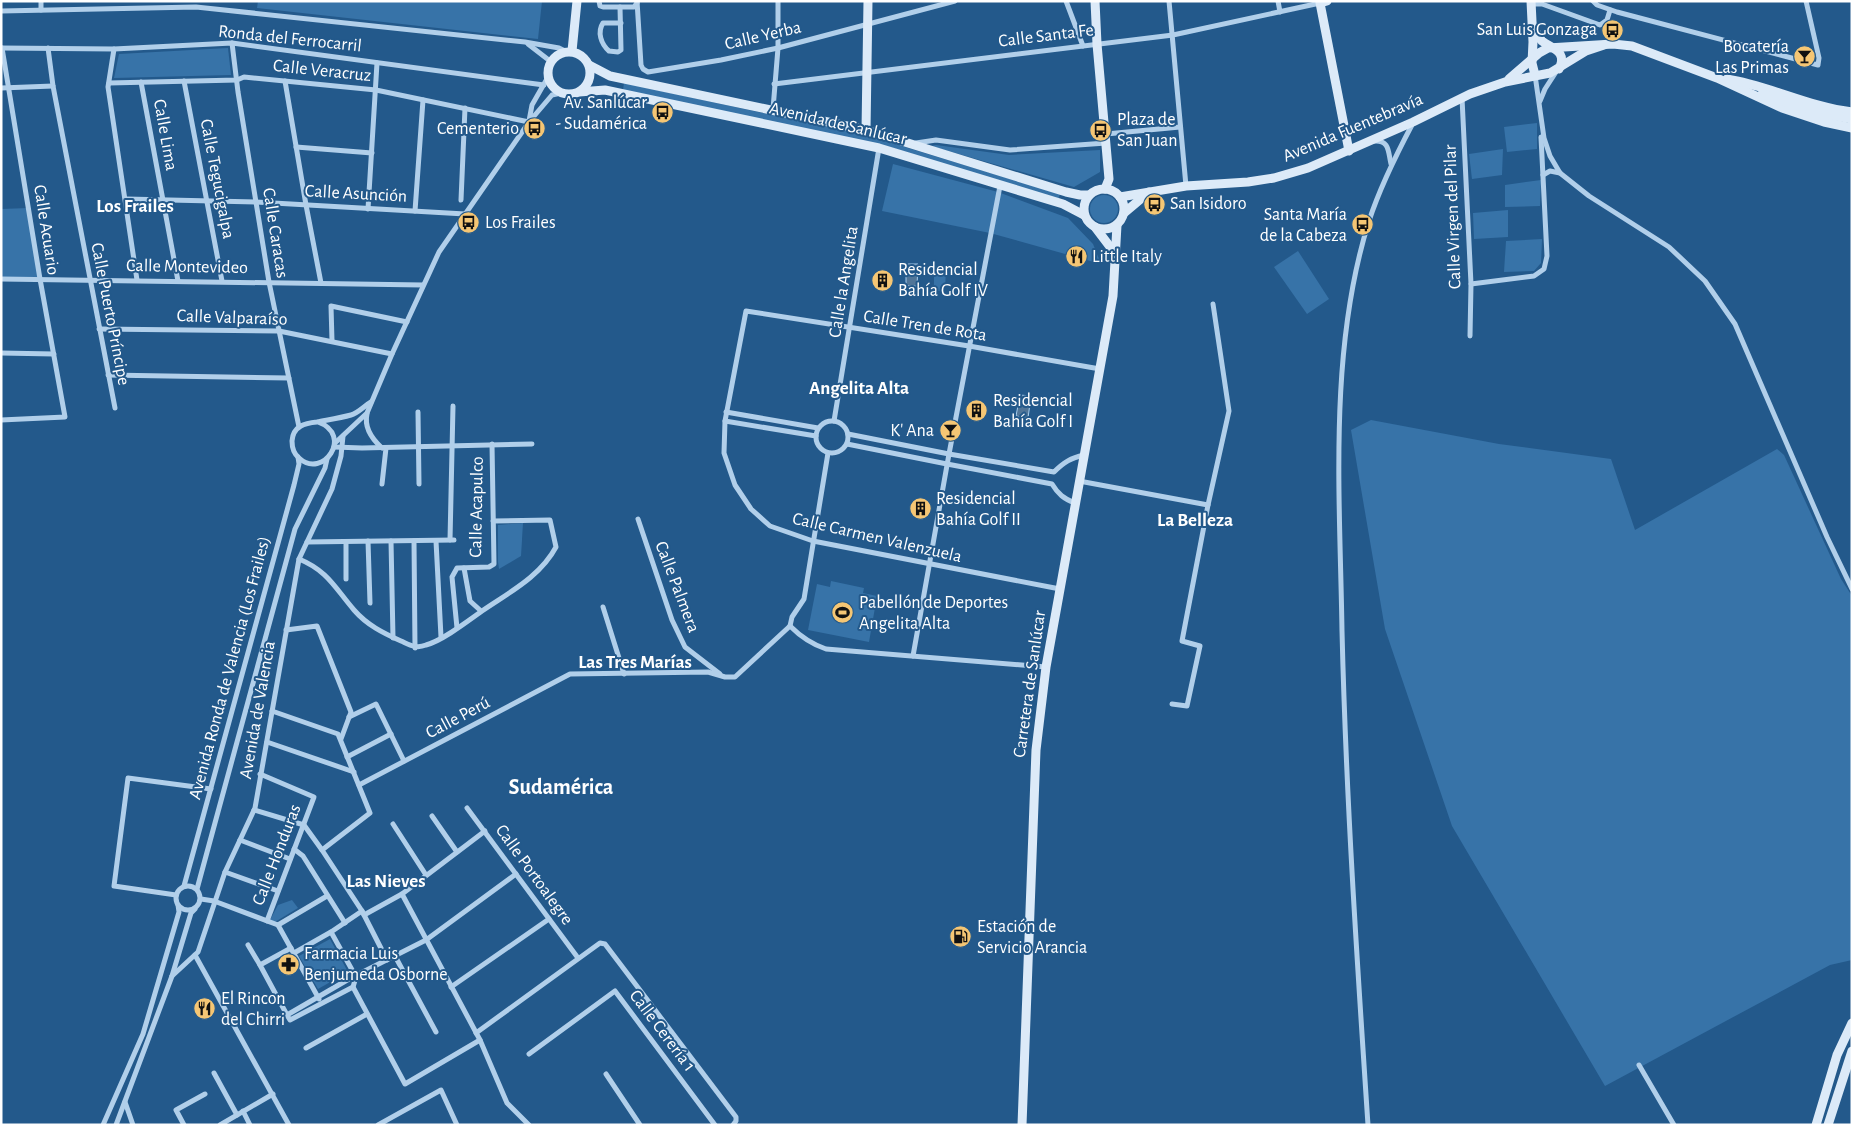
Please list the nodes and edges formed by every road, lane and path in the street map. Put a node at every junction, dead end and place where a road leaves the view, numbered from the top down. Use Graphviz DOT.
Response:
graph roads {
  1 [pos="41,1"];
  2 [pos="577,1"];
  3 [pos="599,1"];
  4 [pos="778,1"];
  5 [pos="868,1"];
  6 [pos="955,1"];
  7 [pos="1066,1"];
  8 [pos="1095,1"];
  9 [pos="1169,1"];
  10 [pos="1278,1"];
  11 [pos="1593,1"];
  12 [pos="1806,1"];
  13 [pos="637,2"];
  14 [pos="1322,2"];
  15 [pos="1531,2"];
  16 [pos="195,4"];
  17 [pos="620,7"];
  18 [pos="41,10"];
  19 [pos="1610,10"];
  20 [pos="1,11"];
  21 [pos="1280,12"];
  22 [pos="621,23"];
  23 [pos="868,24"];
  24 [pos="1532,24"];
  25 [pos="1173,35"];
  26 [pos="526,42"];
  27 [pos="1097,42"];
  28 [pos="232,43"];
  29 [pos="1604,45"];
  30 [pos="1083,46"];
  31 [pos="1554,47"];
  32 [pos="2,48"];
  33 [pos="48,48"];
  34 [pos="778,48"];
  35 [pos="114,49"];
  36 [pos="569,51"];
  37 [pos="1532,58"];
  38 [pos="550,61"];
  39 [pos="378,63"];
  40 [pos="589,65"];
  41 [pos="1558,69"];
  42 [pos="867,74"];
  43 [pos="1535,75"];
  44 [pos="1717,78"];
  45 [pos="237,80"];
  46 [pos="184,81"];
  47 [pos="285,81"];
  48 [pos="546,81"];
  49 [pos="141,82"];
  50 [pos="1505,82"];
  51 [pos="109,83"];
  52 [pos="774,84"];
  53 [pos="53,86"];
  54 [pos="1,88"];
  55 [pos="9,88"];
  56 [pos="376,90"];
  57 [pos="579,92"];
  58 [pos="561,93"];
  59 [pos="1462,98"];
  60 [pos="423,100"];
  61 [pos="1539,104"];
  62 [pos="465,108"];
  63 [pos="774,109"];
  64 [pos="1852,112"];
  65 [pos="1852,119"];
  66 [pos="529,122"];
  67 [pos="1413,122"];
  68 [pos="1180,128"];
  69 [pos="1852,128"];
  70 [pos="866,130"];
  71 [pos="1542,130"];
  72 [pos="1106,138"];
  73 [pos="1372,141"];
  74 [pos="913,144"];
  75 [pos="1401,146"];
  76 [pos="296,147"];
  77 [pos="879,148"];
  78 [pos="1388,149"];
  79 [pos="1349,151"];
  80 [pos="372,153"];
  81 [pos="1392,164"];
  82 [pos="1560,173"];
  83 [pos="1543,175"];
  84 [pos="1000,186"];
  85 [pos="1186,186"];
  86 [pos="1105,188"];
  87 [pos="1149,192"];
  88 [pos="1089,195"];
  89 [pos="1120,196"];
  90 [pos="126,199"];
  91 [pos="162,200"];
  92 [pos="461,200"];
  93 [pos="206,201"];
  94 [pos="256,202"];
  95 [pos="306,205"];
  96 [pos="368,209"];
  97 [pos="415,211"];
  98 [pos="1124,213"];
  99 [pos="465,214"];
  100 [pos="1084,215"];
  101 [pos="1117,225"];
  102 [pos="1094,227"];
  103 [pos="1114,252"];
  104 [pos="1,279"];
  105 [pos="40,279"];
  106 [pos="89,280"];
  107 [pos="137,280"];
  108 [pos="178,281"];
  109 [pos="222,281"];
  110 [pos="268,282"];
  111 [pos="321,283"];
  112 [pos="1471,284"];
  113 [pos="423,285"];
  114 [pos="1213,304"];
  115 [pos="746,311"];
  116 [pos="406,322"];
  117 [pos="850,328"];
  118 [pos="99,329"];
  119 [pos="279,331"];
  120 [pos="1470,336"];
  121 [pos="332,341"];
  122 [pos="969,346"];
  123 [pos="1,353"];
  124 [pos="54,354"];
  125 [pos="392,354"];
  126 [pos="1100,369"];
  127 [pos="108,375"];
  128 [pos="289,378"];
  129 [pos="370,402"];
  130 [pos="453,406"];
  131 [pos="115,408"];
  132 [pos="418,412"];
  133 [pos="726,412"];
  134 [pos="367,414"];
  135 [pos="1,420"];
  136 [pos="725,421"];
  137 [pos="834,421"];
  138 [pos="318,422"];
  139 [pos="299,427"];
  140 [pos="818,428"];
  141 [pos="848,434"];
  142 [pos="343,436"];
  143 [pos="816,436"];
  144 [pos="492,444"];
  145 [pos="532,444"];
  146 [pos="847,444"];
  147 [pos="334,445"];
  148 [pos="452,446"];
  149 [pos="342,447"];
  150 [pos="419,447"];
  151 [pos="384,448"];
  152 [pos="828,453"];
  153 [pos="949,454"];
  154 [pos="1084,455"];
  155 [pos="298,457"];
  156 [pos="327,459"];
  157 [pos="947,464"];
  158 [pos="1054,472"];
  159 [pos="1080,481"];
  160 [pos="382,484"];
  161 [pos="419,484"];
  162 [pos="1052,484"];
  163 [pos="1075,503"];
  164 [pos="1208,506"];
  165 [pos="638,519"];
  166 [pos="493,521"];
  167 [pos="436,540"];
  168 [pos="368,541"];
  169 [pos="390,541"];
  170 [pos="414,541"];
  171 [pos="307,542"];
  172 [pos="346,542"];
  173 [pos="813,542"];
  174 [pos="299,559"];
  175 [pos="929,565"];
  176 [pos="464,568"];
  177 [pos="346,579"];
  178 [pos="1060,589"];
  179 [pos="1852,589"];
  180 [pos="370,603"];
  181 [pos="603,607"];
  182 [pos="481,611"];
  183 [pos="790,626"];
  184 [pos="456,628"];
  185 [pos="286,630"];
  186 [pos="441,637"];
  187 [pos="393,638"];
  188 [pos="416,648"];
  189 [pos="913,656"];
  190 [pos="1046,667"];
  191 [pos="624,674"];
  192 [pos="725,677"];
  193 [pos="1172,704"];
  194 [pos="272,711"];
  195 [pos="349,718"];
  196 [pos="391,734"];
  197 [pos="341,740"];
  198 [pos="267,742"];
  199 [pos="347,757"];
  200 [pos="404,761"];
  201 [pos="354,772"];
  202 [pos="260,774"];
  203 [pos="359,785"];
  204 [pos="211,789"];
  205 [pos="468,808"];
  206 [pos="254,810"];
  207 [pos="432,816"];
  208 [pos="393,824"];
  209 [pos="304,825"];
  210 [pos="485,831"];
  211 [pos="240,840"];
  212 [pos="294,849"];
  213 [pos="322,850"];
  214 [pos="457,852"];
  215 [pos="290,859"];
  216 [pos="225,872"];
  217 [pos="516,874"];
  218 [pos="426,876"];
  219 [pos="184,886"];
  220 [pos="197,889"];
  221 [pos="278,892"];
  222 [pos="402,894"];
  223 [pos="176,895"];
  224 [pos="327,896"];
  225 [pos="201,899"];
  226 [pos="214,902"];
  227 [pos="178,905"];
  228 [pos="194,909"];
  229 [pos="363,913"];
  230 [pos="549,919"];
  231 [pos="267,921"];
  232 [pos="344,923"];
  233 [pos="278,926"];
  234 [pos="331,932"];
  235 [pos="426,940"];
  236 [pos="248,945"];
  237 [pos="292,951"];
  238 [pos="195,955"];
  239 [pos="395,956"];
  240 [pos="578,958"];
  241 [pos="387,960"];
  242 [pos="260,965"];
  243 [pos="172,976"];
  244 [pos="356,977"];
  245 [pos="353,987"];
  246 [pos="451,987"];
  247 [pos="318,997"];
  248 [pos="322,1003"];
  249 [pos="368,1014"];
  250 [pos="287,1015"];
  251 [pos="1852,1023"];
  252 [pos="436,1032"];
  253 [pos="476,1033"];
  254 [pos="480,1040"];
  255 [pos="306,1048"];
  256 [pos="1852,1050"];
  257 [pos="529,1054"];
  258 [pos="1639,1065"];
  259 [pos="214,1073"];
  260 [pos="606,1074"];
  261 [pos="205,1094"];
  262 [pos="273,1094"];
  263 [pos="124,1101"];
  264 [pos="243,1111"];
  265 [pos="237,1115"];
  266 [pos="103,1125"];
  267 [pos="116,1125"];
  268 [pos="133,1125"];
  269 [pos="184,1125"];
  270 [pos="220,1125"];
  271 [pos="250,1125"];
  272 [pos="289,1125"];
  273 [pos="378,1125"];
  274 [pos="457,1125"];
  275 [pos="529,1125"];
  276 [pos="640,1125"];
  277 [pos="715,1125"];
  278 [pos="733,1125"];
  279 [pos="1022,1125"];
  280 [pos="1368,1125"];
  281 [pos="1674,1125"];
  282 [pos="1816,1125"];
  283 [pos="1828,1125"];
  1 -- 18 [label="street"];
  2 -- 36 [label="main road"];
  3 -- 17 [label="street"];
  4 -- 34 [label="street"];
  5 -- 23 [label="main road"];
  6 -- 23 [label="street, Calle Yerba"];
  7 -- 30 [label="street"];
  8 -- 27 [label="main road"];
  9 -- 25 [label="street"];
  10 -- 21 [label="street"];
  11 -- 19 [label="street"];
  12 -- 19 [label="street"];
  13 -- 17 [label="street"];
  13 -- 34 [label="street, Calle Yerba"];
  14 -- 21 [label="street, Calle Santa Fe"];
  14 -- 79 [label="main road"];
  15 -- 19 [label="street"];
  15 -- 24 [label="main road"];
  16 -- 18 [label="street, Ronda del Ferrocarril"];
  16 -- 26 [label="street, Ronda del Ferrocarril"];
  17 -- 22 [label="street"];
  18 -- 20 [label="street, Ronda del Ferrocarril"];
  21 -- 25 [label="street, Calle Santa Fe"];
  22 -- 22 [label="street"];
  23 -- 34 [label="street, Calle Yerba"];
  23 -- 42 [label="main road"];
  24 -- 31 [label="main road"];
  24 -- 37 [label="main road"];
  25 -- 27 [label="street, Calle Santa Fe"];
  25 -- 68 [label="street"];
  26 -- 36 [label="street, Ronda del Ferrocarril"];
  26 -- 38 [label="street"];
  27 -- 30 [label="street, Calle Santa Fe"];
  27 -- 72 [label="main road"];
  28 -- 35 [label="street, Ronda del Ferrocarril"];
  28 -- 39 [label="street, Ronda del Ferrocarril"];
  28 -- 45 [label="street, Calle Caracas"];
  29 -- 31 [label="main road"];
  29 -- 41 [label="main road"];
  29 -- 44 [label="main road"];
  30 -- 42 [label="street, Calle Santa Fe"];
  31 -- 37 [label="main road"];
  31 -- 41 [label="main road"];
  32 -- 33 [label="street, Ronda del Ferrocarril"];
  32 -- 55 [label="street, Calle Acuario"];
  33 -- 35 [label="street, Ronda del Ferrocarril"];
  33 -- 53 [label="street, Calle Puerto Príncipe"];
  34 -- 52 [label="street"];
  35 -- 51 [label="street"];
  36 -- 38 [label="main road"];
  36 -- 40 [label="main road"];
  37 -- 43 [label="main road"];
  37 -- 50 [label="main road, Avenida Fuentebravía"];
  38 -- 48 [label="main road"];
  39 -- 48 [label="street, Ronda del Ferrocarril"];
  39 -- 56 [label="street"];
  40 -- 57 [label="main road"];
  40 -- 63 [label="main road, Avenida de Sanlúcar"];
  41 -- 43 [label="main road"];
  41 -- 61 [label="street"];
  42 -- 52 [label="street, Calle Santa Fe"];
  42 -- 70 [label="main road"];
  43 -- 50 [label="main road, Avenida Fuentebravía"];
  43 -- 61 [label="street"];
  44 -- 64 [label="main road"];
  44 -- 65 [label="main road"];
  44 -- 69 [label="main road"];
  45 -- 46 [label="street, Calle Veracruz"];
  45 -- 47 [label="street, Calle Veracruz"];
  45 -- 94 [label="street, Calle Caracas"];
  46 -- 49 [label="street, Calle Veracruz"];
  46 -- 93 [label="street, Calle Tegucigalpa"];
  47 -- 56 [label="street, Calle Veracruz"];
  47 -- 76 [label="street"];
  48 -- 58 [label="main road"];
  48 -- 66 [label="street"];
  49 -- 51 [label="street, Calle Veracruz"];
  49 -- 91 [label="street, Calle Lima"];
  50 -- 59 [label="main road, Avenida Fuentebravía"];
  51 -- 90 [label="street"];
  52 -- 63 [label="street"];
  53 -- 55 [label="street"];
  53 -- 106 [label="street, Calle Puerto Príncipe"];
  54 -- 55 [label="street"];
  55 -- 105 [label="street, Calle Acuario"];
  56 -- 60 [label="street, Calle Veracruz"];
  56 -- 80 [label="street"];
  57 -- 58 [label="main road"];
  57 -- 77 [label="main road, Avenida de Sanlúcar"];
  58 -- 66 [label="street"];
  59 -- 67 [label="main road, Avenida Fuentebravía"];
  59 -- 112 [label="street, Calle Virgen del Pilar"];
  60 -- 62 [label="street, Calle Veracruz"];
  60 -- 97 [label="street"];
  61 -- 71 [label="street"];
  62 -- 66 [label="street, Calle Veracruz"];
  62 -- 92 [label="street"];
  63 -- 70 [label="main road, Avenida de Sanlúcar"];
  66 -- 99 [label="street"];
  67 -- 73 [label="main road, Avenida Fuentebravía"];
  67 -- 75 [label="street"];
  68 -- 72 [label="street"];
  68 -- 85 [label="street"];
  70 -- 74 [label="main road, Avenida de Sanlúcar"];
  71 -- 82 [label="street"];
  71 -- 83 [label="street"];
  72 -- 74 [label="street"];
  72 -- 86 [label="main road"];
  73 -- 78 [label="street"];
  73 -- 79 [label="main road, Avenida Fuentebravía"];
  74 -- 88 [label="main road, Avenida de Sanlúcar"];
  75 -- 78 [label="street"];
  75 -- 81 [label="street"];
  76 -- 80 [label="street"];
  76 -- 95 [label="street"];
  77 -- 84 [label="main road, Avenida de Sanlúcar"];
  77 -- 117 [label="street, Calle la Angelita"];
  78 -- 81 [label="street"];
  79 -- 85 [label="main road, Avenida Fuentebravía"];
  80 -- 96 [label="street"];
  81 -- 280 [label="street"];
  82 -- 83 [label="street"];
  82 -- 179 [label="street"];
  83 -- 112 [label="street"];
  84 -- 100 [label="main road, Avenida de Sanlúcar"];
  84 -- 122 [label="street"];
  85 -- 87 [label="main road, Avenida Fuentebravía"];
  86 -- 88 [label="main road"];
  86 -- 89 [label="main road"];
  87 -- 89 [label="main road, Avenida Fuentebravía"];
  87 -- 98 [label="main road"];
  88 -- 100 [label="main road"];
  89 -- 98 [label="main road"];
  90 -- 91 [label="street, Calle Asunción"];
  90 -- 107 [label="street"];
  91 -- 93 [label="street, Calle Asunción"];
  91 -- 108 [label="street, Calle Lima"];
  93 -- 94 [label="street, Calle Asunción"];
  93 -- 109 [label="street, Calle Tegucigalpa"];
  94 -- 95 [label="street, Calle Asunción"];
  94 -- 110 [label="street, Calle Caracas"];
  95 -- 96 [label="street, Calle Asunción"];
  95 -- 111 [label="street"];
  96 -- 97 [label="street, Calle Asunción"];
  97 -- 99 [label="street, Calle Asunción"];
  98 -- 101 [label="main road"];
  99 -- 113 [label="street"];
  100 -- 102 [label="main road"];
  101 -- 102 [label="main road"];
  101 -- 103 [label="main road, Carretera de Sanlúcar"];
  102 -- 103 [label="main road"];
  103 -- 126 [label="main road, Carretera de Sanlúcar"];
  104 -- 105 [label="street, Calle Montevideo"];
  105 -- 106 [label="street, Calle Montevideo"];
  105 -- 124 [label="street, Calle Acuario"];
  106 -- 107 [label="street, Calle Montevideo"];
  106 -- 118 [label="street, Calle Puerto Príncipe"];
  107 -- 108 [label="street, Calle Montevideo"];
  108 -- 109 [label="street, Calle Montevideo"];
  109 -- 110 [label="street, Calle Montevideo"];
  110 -- 111 [label="street, Calle Montevideo"];
  110 -- 119 [label="street, Calle Caracas"];
  111 -- 113 [label="street, Calle Montevideo"];
  112 -- 120 [label="street, Calle Virgen del Pilar"];
  113 -- 116 [label="street"];
  114 -- 164 [label="street"];
  115 -- 117 [label="street, Calle Tren de Rota"];
  115 -- 133 [label="street, Calle Carmen Valenzuela"];
  116 -- 121 [label="street"];
  116 -- 125 [label="street"];
  117 -- 122 [label="street, Calle Tren de Rota"];
  117 -- 137 [label="street, Calle la Angelita"];
  118 -- 119 [label="street, Calle Valparaíso"];
  118 -- 127 [label="street, Calle Puerto Príncipe"];
  119 -- 121 [label="street, Calle Valparaíso"];
  119 -- 128 [label="street, Calle Caracas"];
  121 -- 125 [label="street, Calle Valparaíso"];
  122 -- 126 [label="street, Calle Tren de Rota"];
  122 -- 153 [label="street"];
  123 -- 124 [label="street"];
  124 -- 135 [label="street, Calle Acuario"];
  125 -- 129 [label="street"];
  126 -- 154 [label="main road, Carretera de Sanlúcar"];
  127 -- 128 [label="street"];
  127 -- 131 [label="street, Calle Puerto Príncipe"];
  128 -- 139 [label="street, Calle Caracas"];
  129 -- 134 [label="street"];
  129 -- 138 [label="street"];
  130 -- 148 [label="street"];
  132 -- 150 [label="street"];
  133 -- 136 [label="street, Calle Carmen Valenzuela"];
  133 -- 140 [label="street"];
  134 -- 142 [label="street, Avenida Ronda de Valencia (Los Frailes)"];
  134 -- 151 [label="street"];
  136 -- 143 [label="street"];
  136 -- 173 [label="street, Calle Carmen Valenzuela"];
  137 -- 140 [label="street"];
  137 -- 141 [label="street"];
  138 -- 139 [label="street"];
  138 -- 147 [label="street"];
  139 -- 155 [label="street, Avenida Ronda de Valencia (Los Frailes)"];
  140 -- 143 [label="street"];
  141 -- 146 [label="street"];
  141 -- 153 [label="street"];
  142 -- 147 [label="street, Avenida Ronda de Valencia (Los Frailes)"];
  142 -- 149 [label="street, Avenida de Valencia"];
  143 -- 152 [label="street"];
  144 -- 145 [label="street"];
  144 -- 148 [label="street"];
  144 -- 166 [label="street, Calle Acapulco"];
  146 -- 152 [label="street"];
  146 -- 157 [label="street"];
  147 -- 149 [label="street"];
  147 -- 156 [label="street, Avenida Ronda de Valencia (Los Frailes)"];
  148 -- 150 [label="street"];
  148 -- 167 [label="street"];
  149 -- 151 [label="street"];
  149 -- 171 [label="street, Avenida de Valencia"];
  150 -- 151 [label="street"];
  150 -- 161 [label="street"];
  151 -- 160 [label="street"];
  152 -- 173 [label="street"];
  153 -- 157 [label="street"];
  153 -- 158 [label="street"];
  154 -- 158 [label="street"];
  154 -- 159 [label="main road, Carretera de Sanlúcar"];
  155 -- 156 [label="street"];
  155 -- 204 [label="street, Avenida Ronda de Valencia (Los Frailes)"];
  156 -- 220 [label="street, Avenida Ronda de Valencia (Los Frailes)"];
  157 -- 162 [label="street"];
  157 -- 175 [label="street"];
  158 -- 162 [label="street"];
  159 -- 163 [label="main road, Carretera de Sanlúcar"];
  159 -- 164 [label="street"];
  162 -- 163 [label="street"];
  163 -- 178 [label="main road, Carretera de Sanlúcar"];
  164 -- 193 [label="street"];
  165 -- 192 [label="street, Calle Palmera"];
  166 -- 176 [label="street, Calle Acapulco"];
  166 -- 182 [label="street"];
  167 -- 170 [label="street"];
  167 -- 186 [label="street"];
  168 -- 169 [label="street"];
  168 -- 172 [label="street"];
  168 -- 180 [label="street"];
  169 -- 170 [label="street"];
  169 -- 187 [label="street"];
  170 -- 188 [label="street"];
  171 -- 172 [label="street"];
  171 -- 174 [label="street, Avenida de Valencia"];
  172 -- 177 [label="street"];
  173 -- 175 [label="street, Calle Carmen Valenzuela"];
  173 -- 183 [label="street"];
  174 -- 185 [label="street, Avenida de Valencia"];
  174 -- 187 [label="street"];
  175 -- 178 [label="street, Calle Carmen Valenzuela"];
  175 -- 189 [label="street"];
  176 -- 182 [label="street"];
  176 -- 184 [label="street, Calle Acapulco"];
  178 -- 190 [label="main road, Carretera de Sanlúcar"];
  181 -- 191 [label="street"];
  182 -- 184 [label="street"];
  183 -- 189 [label="street"];
  183 -- 192 [label="street"];
  184 -- 186 [label="street"];
  185 -- 194 [label="street, Avenida de Valencia"];
  185 -- 195 [label="street"];
  186 -- 188 [label="street"];
  187 -- 188 [label="street"];
  189 -- 190 [label="street"];
  190 -- 279 [label="main road, Carretera de Sanlúcar"];
  191 -- 192 [label="street"];
  191 -- 200 [label="street, Calle Perú"];
  194 -- 197 [label="street"];
  194 -- 198 [label="street, Avenida de Valencia"];
  195 -- 196 [label="street"];
  195 -- 197 [label="street"];
  196 -- 199 [label="street"];
  196 -- 200 [label="street"];
  197 -- 199 [label="street"];
  198 -- 201 [label="street"];
  198 -- 202 [label="street, Avenida de Valencia"];
  199 -- 201 [label="street"];
  200 -- 203 [label="street, Calle Perú"];
  201 -- 203 [label="street"];
  202 -- 206 [label="street, Avenida de Valencia"];
  202 -- 209 [label="street, Calle Honduras"];
  203 -- 213 [label="street"];
  204 -- 219 [label="street, Avenida Ronda de Valencia (Los Frailes)"];
  204 -- 223 [label="street"];
  205 -- 210 [label="street, Calle Portoalegre"];
  206 -- 209 [label="street"];
  206 -- 211 [label="street, Avenida de Valencia"];
  207 -- 214 [label="street"];
  208 -- 218 [label="street"];
  209 -- 212 [label="street, Calle Honduras"];
  209 -- 213 [label="street"];
  210 -- 214 [label="street"];
  210 -- 217 [label="street, Calle Portoalegre"];
  211 -- 215 [label="street"];
  211 -- 216 [label="street, Avenida de Valencia"];
  212 -- 215 [label="street, Calle Honduras"];
  212 -- 224 [label="street"];
  213 -- 229 [label="street"];
  214 -- 218 [label="street"];
  215 -- 221 [label="street, Calle Honduras"];
  216 -- 221 [label="street"];
  216 -- 226 [label="street, Avenida de Valencia"];
  217 -- 230 [label="street, Calle Portoalegre"];
  217 -- 235 [label="street"];
  218 -- 222 [label="street"];
  219 -- 220 [label="street"];
  219 -- 223 [label="street"];
  220 -- 225 [label="street"];
  221 -- 231 [label="street, Calle Honduras"];
  222 -- 229 [label="street"];
  222 -- 235 [label="street"];
  223 -- 227 [label="street"];
  224 -- 232 [label="street"];
  224 -- 233 [label="street"];
  225 -- 226 [label="street"];
  225 -- 228 [label="street"];
  226 -- 231 [label="street"];
  226 -- 238 [label="street, Avenida de Valencia"];
  227 -- 228 [label="street"];
  227 -- 266 [label="street"];
  228 -- 243 [label="street"];
  229 -- 232 [label="street"];
  229 -- 241 [label="street"];
  230 -- 240 [label="street, Calle Portoalegre"];
  230 -- 246 [label="street"];
  231 -- 233 [label="street"];
  232 -- 234 [label="street"];
  233 -- 237 [label="street"];
  234 -- 237 [label="street"];
  234 -- 244 [label="street"];
  235 -- 239 [label="street"];
  235 -- 246 [label="street"];
  236 -- 242 [label="street"];
  237 -- 242 [label="street"];
  237 -- 247 [label="street"];
  238 -- 243 [label="street, Avenida de Valencia"];
  238 -- 262 [label="street"];
  239 -- 241 [label="street"];
  239 -- 252 [label="street"];
  240 -- 253 [label="street"];
  240 -- 278 [label="street"];
  241 -- 244 [label="street"];
  242 -- 250 [label="street"];
  243 -- 263 [label="street"];
  244 -- 245 [label="street"];
  244 -- 247 [label="street"];
  245 -- 248 [label="street"];
  245 -- 249 [label="street"];
  246 -- 253 [label="street"];
  247 -- 248 [label="street"];
  247 -- 250 [label="street"];
  248 -- 250 [label="street"];
  249 -- 254 [label="street"];
  249 -- 255 [label="street"];
  251 -- 282 [label="main road"];
  253 -- 254 [label="street"];
  254 -- 275 [label="street"];
  256 -- 283 [label="main road"];
  257 -- 277 [label="street, Calle Cerería 1"];
  258 -- 281 [label="street"];
  259 -- 265 [label="street"];
  260 -- 276 [label="street"];
  261 -- 269 [label="street"];
  262 -- 264 [label="street"];
  262 -- 272 [label="street"];
  263 -- 267 [label="street"];
  263 -- 268 [label="street"];
  264 -- 265 [label="street"];
  264 -- 271 [label="street"];
  265 -- 270 [label="street"];
  273 -- 274 [label="street"];
}
